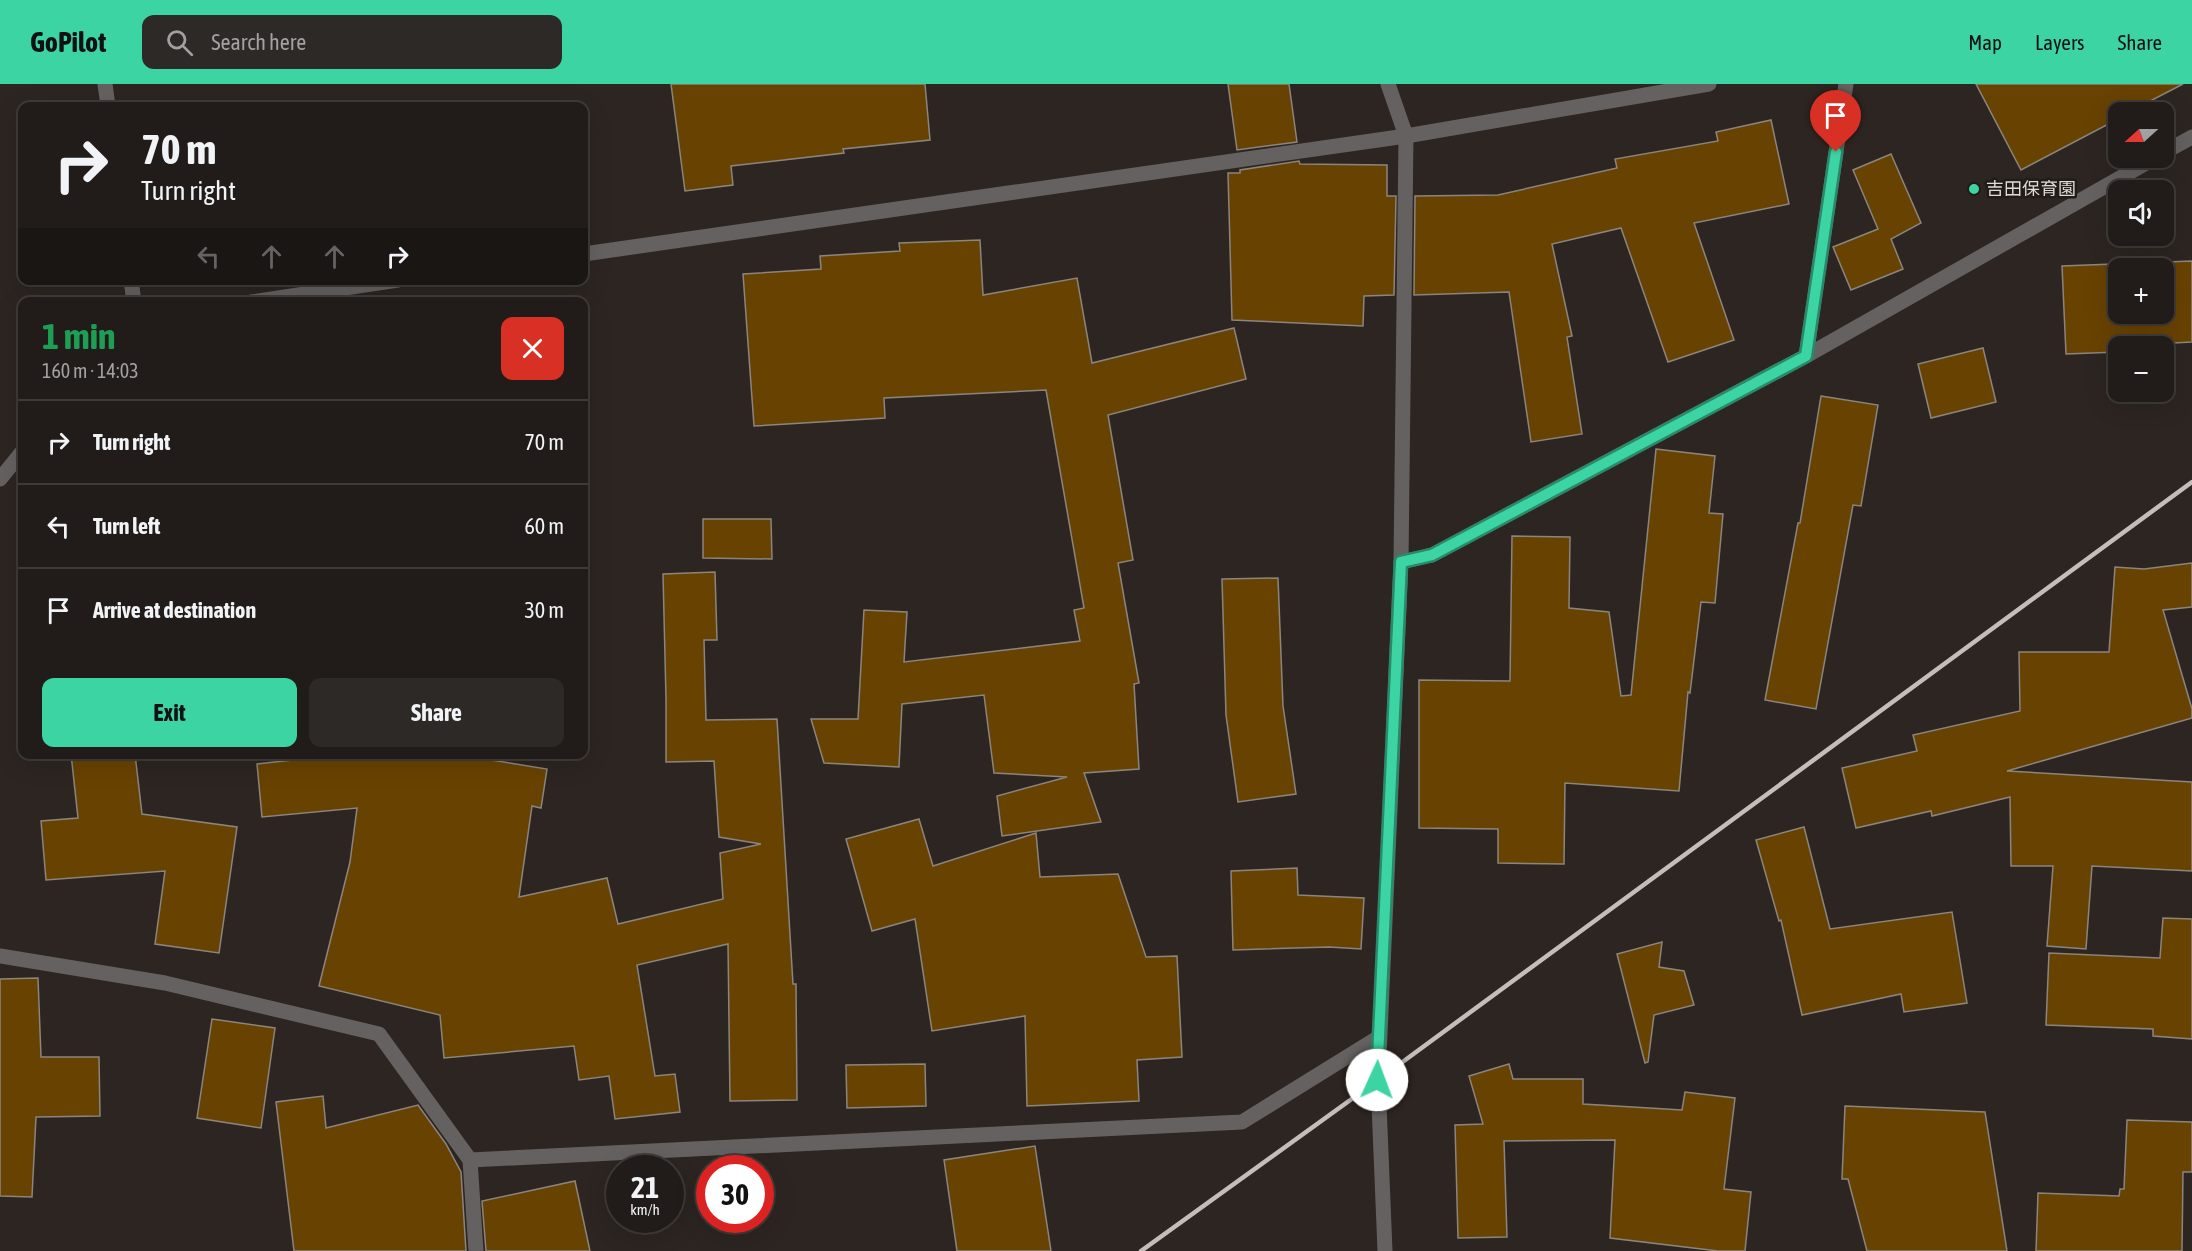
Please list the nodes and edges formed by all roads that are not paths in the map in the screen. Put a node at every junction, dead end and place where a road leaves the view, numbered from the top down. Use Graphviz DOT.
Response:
graph roads {
  1 [pos="105,84"];
  2 [pos="1388,84"];
  3 [pos="1709,84"];
  4 [pos="1846,84"];
  5 [pos="107,102"];
  6 [pos="1406,136"];
  7 [pos="2192,136"];
  8 [pos="2174,147"];
  9 [pos="2137,168"];
  10 [pos="588,253"];
  11 [pos="365,285"];
  12 [pos="284,297"];
  13 [pos="1806,356"];
  14 [pos="18,457"];
  15 [pos="0,479"];
  16 [pos="1401,562"];
  17 [pos="0,956"];
  18 [pos="1379,1037"];
  19 [pos="470,1160"];
  20 [pos="476,1251"];
  21 [pos="1385,1251"];
  1 -- 5 [label="street"];
  2 -- 6 [label="street"];
  3 -- 6 [label="street"];
  4 -- 13 [label="street"];
  6 -- 10 [label="street"];
  6 -- 16 [label="street"];
  7 -- 8 [label="street"];
  9 -- 13 [label="street"];
  11 -- 12 [label="street"];
  13 -- 16 [label="street"];
  14 -- 15 [label="street"];
  16 -- 18 [label="street"];
  17 -- 19 [label="street"];
  18 -- 19 [label="street"];
  18 -- 21 [label="street"];
  19 -- 20 [label="street"];
}
